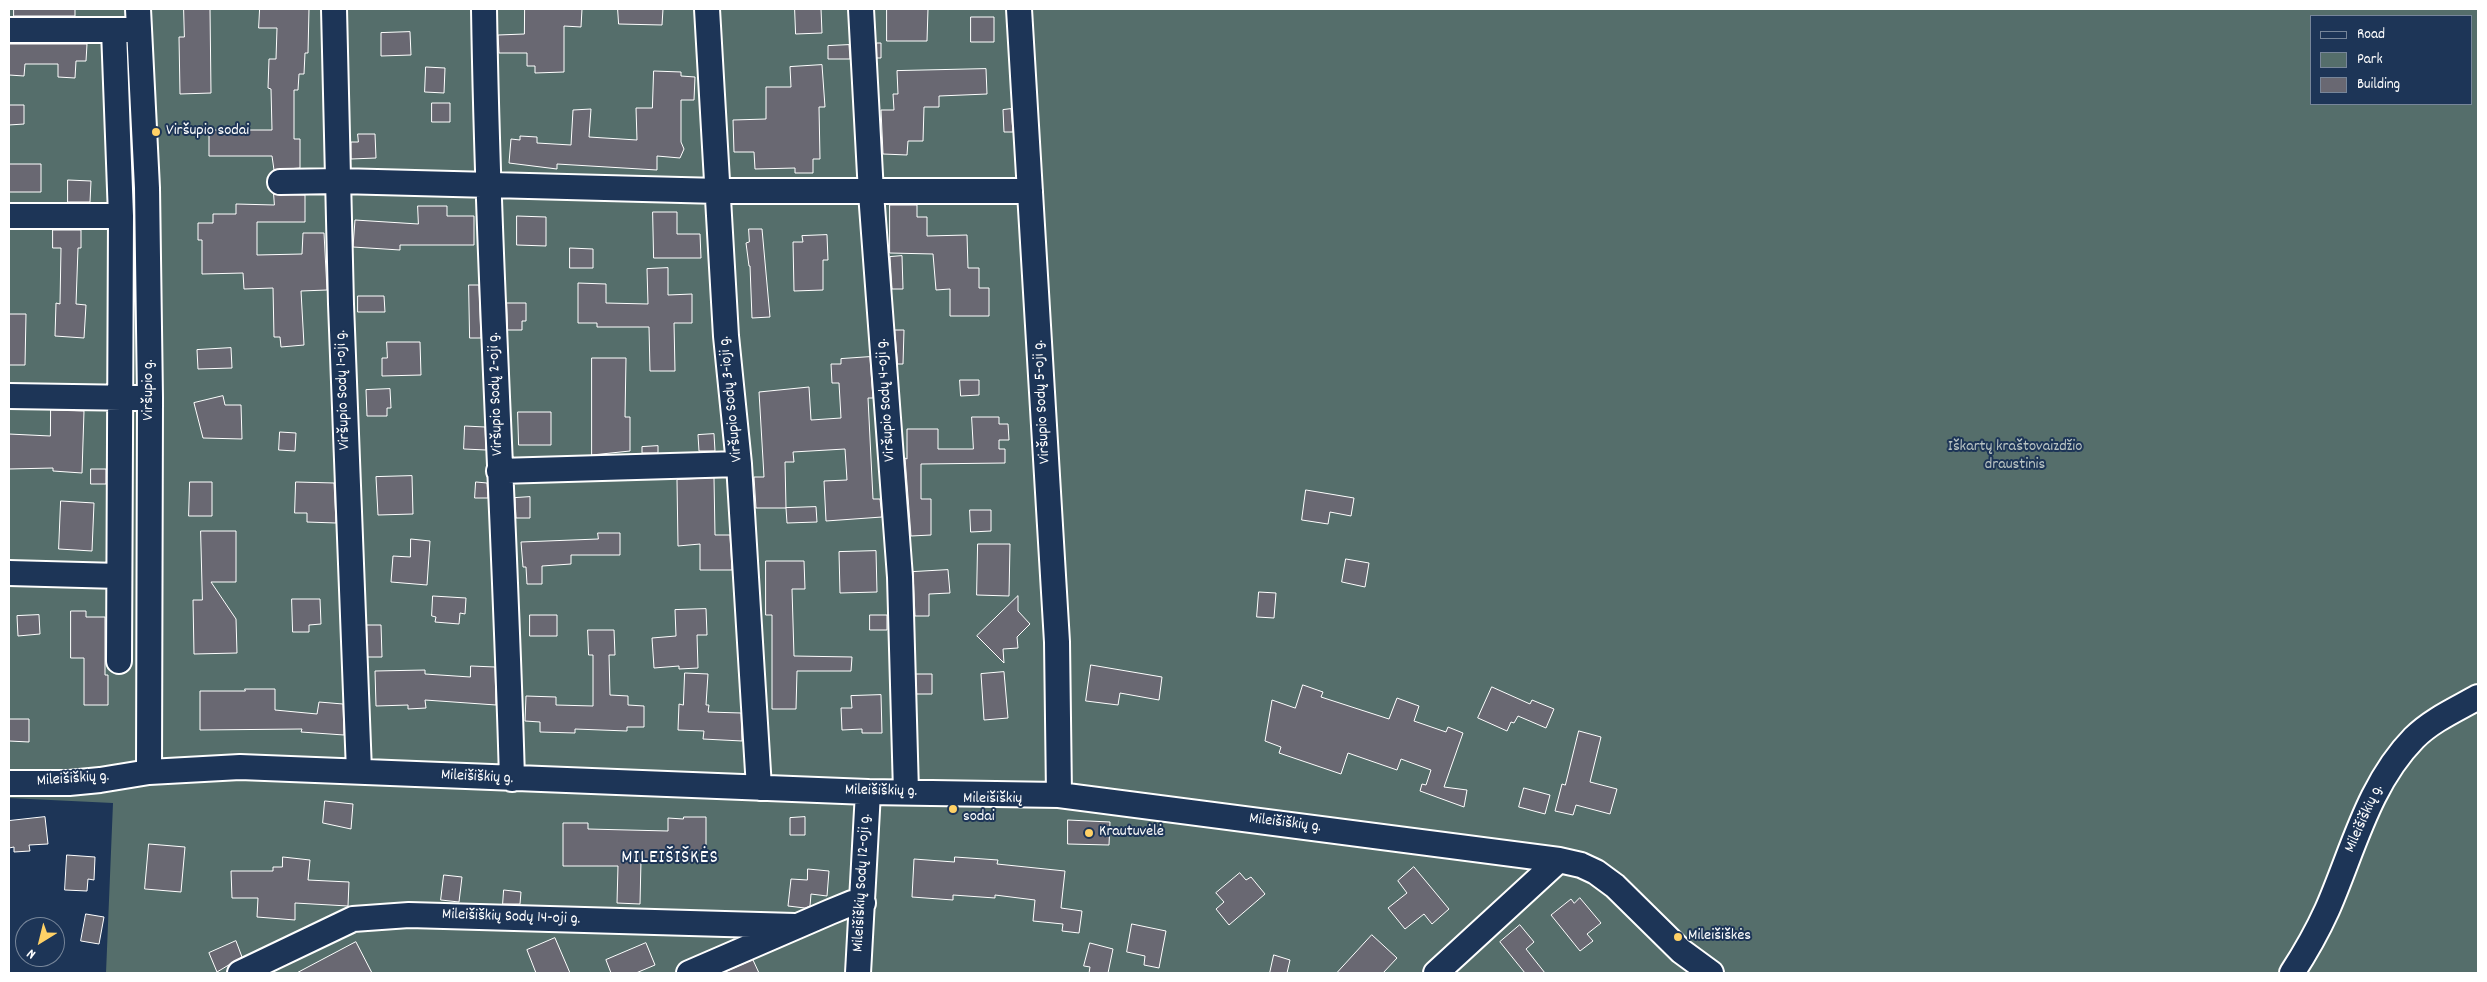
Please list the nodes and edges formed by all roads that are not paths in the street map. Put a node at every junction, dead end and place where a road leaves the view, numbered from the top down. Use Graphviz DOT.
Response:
graph roads {
  1 [pos="334,9"];
  2 [pos="484,9"];
  3 [pos="707,9"];
  4 [pos="861,9"];
  5 [pos="1019,9"];
  6 [pos="139,19"];
  7 [pos="9,30"];
  8 [pos="114,30"];
  9 [pos="338,180"];
  10 [pos="280,182"];
  11 [pos="489,184"];
  12 [pos="719,191"];
  13 [pos="1030,191"];
  14 [pos="872,193"];
  15 [pos="9,216"];
  16 [pos="121,216"];
  17 [pos="9,396"];
  18 [pos="121,397"];
  19 [pos="150,398"];
  20 [pos="739,464"];
  21 [pos="499,471"];
  22 [pos="9,573"];
  23 [pos="119,576"];
  24 [pos="119,661"];
  25 [pos="2478,697"];
  26 [pos="359,771"];
  27 [pos="149,772"];
  28 [pos="512,780"];
  29 [pos="9,783"];
  30 [pos="759,788"];
  31 [pos="868,792"];
  32 [pos="906,792"];
  33 [pos="1060,795"];
  34 [pos="1559,860"];
  35 [pos="863,903"];
  36 [pos="795,926"];
  37 [pos="240,973"];
  38 [pos="689,973"];
  39 [pos="858,973"];
  40 [pos="1436,973"];
  41 [pos="1711,973"];
  42 [pos="2292,973"];
  1 -- 9 [label="street, Viršupio Sodų 1-oji g."];
  2 -- 11 [label="street, Viršupio Sodų 2-oji g."];
  3 -- 12 [label="street, Viršupio Sodų 3-ioji g."];
  4 -- 14 [label="street, Viršupio Sodų 4-oji g."];
  5 -- 13 [label="street, Viršupio Sodų 5-oji g."];
  6 -- 8 [label="street"];
  6 -- 19 [label="street, Viršupio g."];
  7 -- 8 [label="street"];
  8 -- 16 [label="street"];
  9 -- 10 [label="street"];
  9 -- 11 [label="street"];
  9 -- 26 [label="street, Viršupio Sodų 1-oji g."];
  11 -- 12 [label="street"];
  11 -- 21 [label="street, Viršupio Sodų 2-oji g."];
  12 -- 14 [label="street"];
  12 -- 20 [label="street, Viršupio Sodų 3-ioji g."];
  13 -- 14 [label="street"];
  13 -- 33 [label="street, Viršupio Sodų 5-oji g."];
  14 -- 32 [label="street, Viršupio Sodų 4-oji g."];
  15 -- 16 [label="street"];
  16 -- 18 [label="street"];
  17 -- 18 [label="street"];
  18 -- 19 [label="street"];
  18 -- 23 [label="street"];
  19 -- 27 [label="street, Viršupio g."];
  20 -- 21 [label="street"];
  20 -- 30 [label="street, Viršupio Sodų 3-ioji g."];
  21 -- 28 [label="street, Viršupio Sodų 2-oji g."];
  22 -- 23 [label="street"];
  23 -- 24 [label="street"];
  25 -- 42 [label="street, Mileišiškių g."];
  26 -- 27 [label="street, Mileišiškių g."];
  26 -- 28 [label="street, Mileišiškių g."];
  27 -- 29 [label="street, Mileišiškių g."];
  28 -- 30 [label="street, Mileišiškių g."];
  30 -- 31 [label="street, Mileišiškių g."];
  31 -- 32 [label="street, Mileišiškių g."];
  31 -- 35 [label="street, Mileišiškių Sodų 12-oji g."];
  32 -- 33 [label="street, Mileišiškių g."];
  33 -- 34 [label="street, Mileišiškių g."];
  34 -- 40 [label="street"];
  34 -- 41 [label="street, Mileišiškių g."];
  35 -- 36 [label="street"];
  35 -- 39 [label="street, Mileišiškių Sodų 12-oji g."];
  36 -- 37 [label="street, Mileišiškių Sodų 14-oji g."];
  36 -- 38 [label="street"];
}
